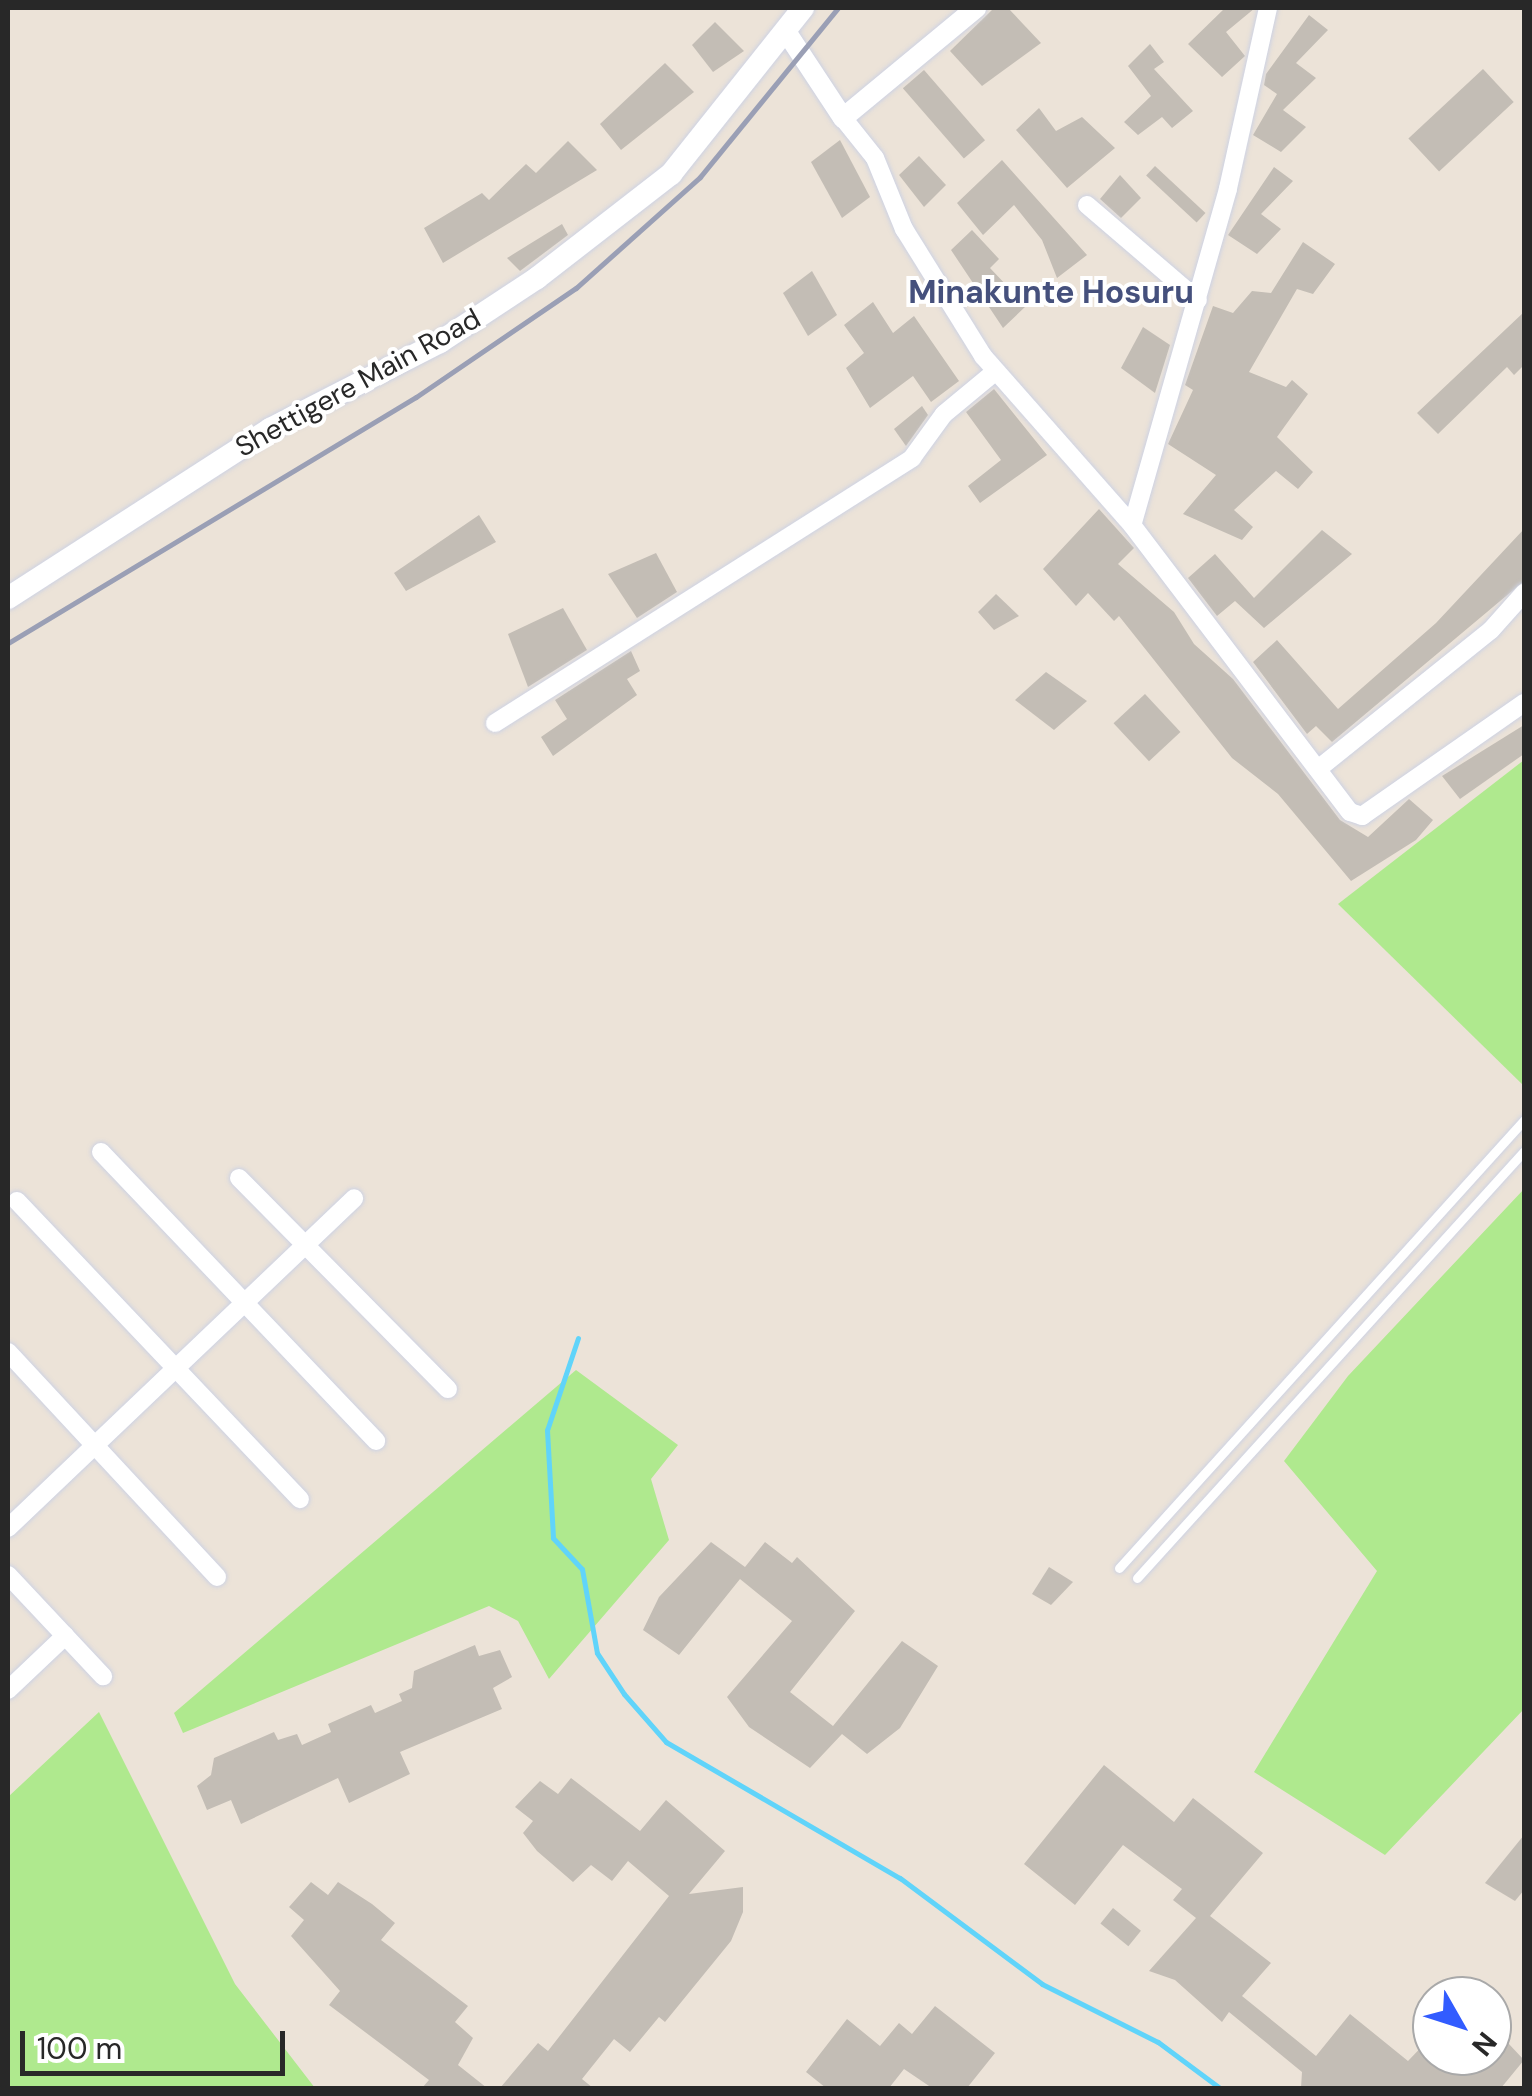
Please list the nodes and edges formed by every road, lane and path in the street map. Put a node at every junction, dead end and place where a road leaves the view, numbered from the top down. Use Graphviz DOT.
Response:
graph roads {
  1 [pos="803,8"];
  2 [pos="976,8"];
  3 [pos="1268,8"];
  4 [pos="787,33"];
  5 [pos="844,118"];
  6 [pos="1087,205"];
  7 [pos="1198,300"];
  8 [pos="996,371"];
  9 [pos="1132,525"];
  10 [pos="1524,592"];
  11 [pos="8,598"];
  12 [pos="1524,703"];
  13 [pos="495,724"];
  14 [pos="1318,769"];
  15 [pos="1524,1120"];
  16 [pos="1524,1151"];
  17 [pos="101,1152"];
  18 [pos="238,1178"];
  19 [pos="354,1198"];
  20 [pos="16,1201"];
  21 [pos="306,1244"];
  22 [pos="243,1304"];
  23 [pos="8,1352"];
  24 [pos="177,1366"];
  25 [pos="448,1389"];
  26 [pos="376,1440"];
  27 [pos="94,1446"];
  28 [pos="300,1499"];
  29 [pos="8,1528"];
  30 [pos="1120,1568"];
  31 [pos="8,1575"];
  32 [pos="217,1577"];
  33 [pos="1138,1578"];
  34 [pos="65,1636"];
  35 [pos="103,1676"];
  36 [pos="8,1690"];
  1 -- 4 [label="main road, Shettigere Main Road"];
  2 -- 5 [label="street"];
  3 -- 7 [label="street"];
  4 -- 5 [label="street"];
  4 -- 11 [label="main road, Shettigere Main Road"];
  5 -- 8 [label="street"];
  6 -- 7 [label="street"];
  7 -- 9 [label="street"];
  8 -- 9 [label="street"];
  8 -- 13 [label="street"];
  9 -- 14 [label="street"];
  10 -- 14 [label="street"];
  12 -- 14 [label="street"];
  15 -- 30 [label="lane"];
  16 -- 33 [label="lane"];
  17 -- 22 [label="street"];
  18 -- 21 [label="street"];
  19 -- 21 [label="street"];
  20 -- 24 [label="street"];
  21 -- 22 [label="street"];
  21 -- 25 [label="street"];
  22 -- 24 [label="street"];
  22 -- 26 [label="street"];
  23 -- 27 [label="street"];
  24 -- 27 [label="street"];
  24 -- 28 [label="street"];
  27 -- 29 [label="street"];
  27 -- 32 [label="street"];
  31 -- 34 [label="street"];
  34 -- 35 [label="street"];
  34 -- 36 [label="street"];
}
